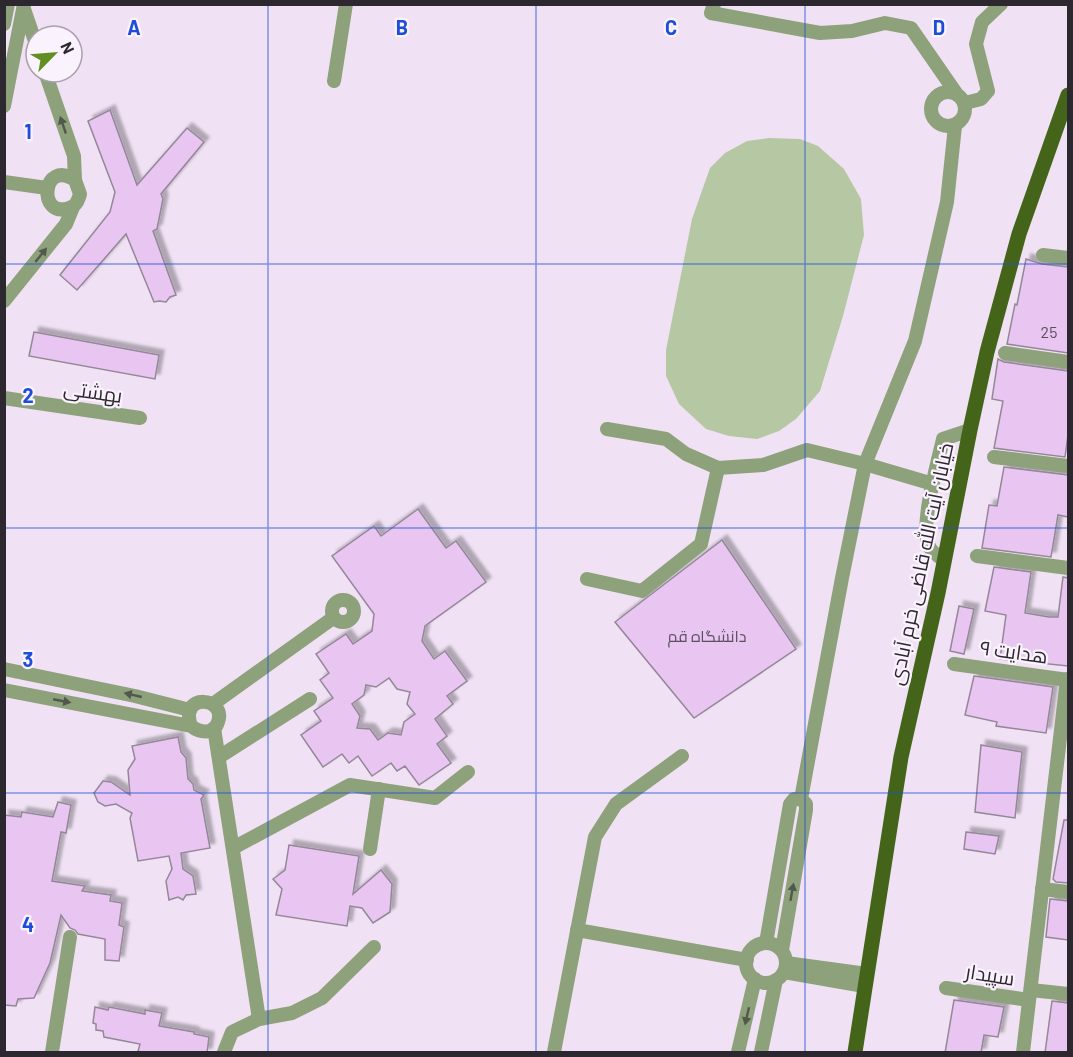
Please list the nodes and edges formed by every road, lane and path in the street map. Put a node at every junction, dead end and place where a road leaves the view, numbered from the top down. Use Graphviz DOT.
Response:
graph roads {
  1 [pos="8,4"];
  2 [pos="346,4"];
  3 [pos="714,4"];
  4 [pos="1001,4"];
  5 [pos="24,6"];
  6 [pos="4,24"];
  7 [pos="30,24"];
  8 [pos="334,81"];
  9 [pos="49,84"];
  10 [pos="1068,95"];
  11 [pos="960,98"];
  12 [pos="4,106"];
  13 [pos="955,126"];
  14 [pos="75,180"];
  15 [pos="4,182"];
  16 [pos="47,188"];
  17 [pos="73,207"];
  18 [pos="1043,255"];
  19 [pos="1068,258"];
  20 [pos="4,301"];
  21 [pos="1005,353"];
  22 [pos="1068,362"];
  23 [pos="4,398"];
  24 [pos="140,418"];
  25 [pos="607,429"];
  26 [pos="970,430"];
  27 [pos="994,457"];
  28 [pos="865,464"];
  29 [pos="1068,466"];
  30 [pos="717,468"];
  31 [pos="933,484"];
  32 [pos="977,556"];
  33 [pos="944,561"];
  34 [pos="1068,568"];
  35 [pos="586,579"];
  36 [pos="333,618"];
  37 [pos="954,664"];
  38 [pos="4,669"];
  39 [pos="1067,680"];
  40 [pos="4,690"];
  41 [pos="310,699"];
  42 [pos="213,704"];
  43 [pos="190,710"];
  44 [pos="191,726"];
  45 [pos="214,728"];
  46 [pos="682,756"];
  47 [pos="219,758"];
  48 [pos="468,772"];
  49 [pos="380,789"];
  50 [pos="1054,789"];
  51 [pos="1068,790"];
  52 [pos="801,799"];
  53 [pos="233,848"];
  54 [pos="370,849"];
  55 [pos="1042,889"];
  56 [pos="1068,892"];
  57 [pos="577,930"];
  58 [pos="70,937"];
  59 [pos="766,943"];
  60 [pos="374,947"];
  61 [pos="747,960"];
  62 [pos="782,966"];
  63 [pos="755,979"];
  64 [pos="866,980"];
  65 [pos="946,988"];
  66 [pos="1068,994"];
  67 [pos="1030,995"];
  68 [pos="259,1018"];
  69 [pos="52,1053"];
  70 [pos="224,1053"];
  71 [pos="554,1053"];
  72 [pos="738,1053"];
  73 [pos="761,1053"];
  74 [pos="855,1053"];
  75 [pos="1023,1053"];
  1 -- 6 [label="street"];
  2 -- 8 [label="street"];
  3 -- 11 [label="street"];
  4 -- 11 [label="street"];
  5 -- 7 [label="street"];
  5 -- 12 [label="street"];
  14 -- 9 [label="street, one-way"];
  10 -- 26 [label="main road, خیابان آیت الله قاضی خرم آبادی"];
  11 -- 13 [label="street"];
  11 -- 13 [label="street"];
  13 -- 28 [label="street"];
  14 -- 16 [label="street"];
  14 -- 17 [label="street"];
  15 -- 16 [label="street"];
  16 -- 17 [label="street"];
  20 -- 17 [label="street, one-way"];
  18 -- 19 [label="street"];
  21 -- 22 [label="street"];
  23 -- 24 [label="street, بهشتی"];
  25 -- 30 [label="street"];
  26 -- 31 [label="street"];
  26 -- 33 [label="main road, خیابان آیت الله قاضی خرم آبادی"];
  27 -- 29 [label="street"];
  28 -- 30 [label="street"];
  28 -- 31 [label="street"];
  28 -- 52 [label="street"];
  30 -- 35 [label="street"];
  31 -- 33 [label="street"];
  32 -- 34 [label="street"];
  33 -- 64 [label="main road, خیابان آیت الله قاضی خرم آبادی"];
  36 -- 42 [label="street"];
  37 -- 39 [label="street, هدایت ۹"];
  43 -- 38 [label="street, one-way"];
  39 -- 50 [label="street"];
  40 -- 44 [label="street, one-way"];
  41 -- 47 [label="street"];
  42 -- 43 [label="street"];
  42 -- 45 [label="street"];
  43 -- 44 [label="street"];
  44 -- 45 [label="street"];
  45 -- 47 [label="street"];
  46 -- 57 [label="street"];
  47 -- 53 [label="street"];
  48 -- 49 [label="street"];
  49 -- 53 [label="street"];
  49 -- 54 [label="street"];
  50 -- 51 [label="street"];
  50 -- 55 [label="street"];
  52 -- 59 [label="street"];
  62 -- 52 [label="street, one-way"];
  53 -- 68 [label="street"];
  55 -- 56 [label="street"];
  55 -- 67 [label="street"];
  57 -- 61 [label="street"];
  57 -- 71 [label="street"];
  58 -- 69 [label="street"];
  59 -- 61 [label="street"];
  59 -- 62 [label="street"];
  60 -- 68 [label="street"];
  61 -- 63 [label="street"];
  62 -- 63 [label="street"];
  62 -- 64 [label="street"];
  62 -- 73 [label="street"];
  63 -- 72 [label="street, one-way"];
  64 -- 74 [label="main road, خیابان آیت الله قاضی خرم آبادی"];
  65 -- 67 [label="street, سپیدار"];
  66 -- 67 [label="street, سپیدار"];
  67 -- 75 [label="street"];
  68 -- 70 [label="street"];
}
